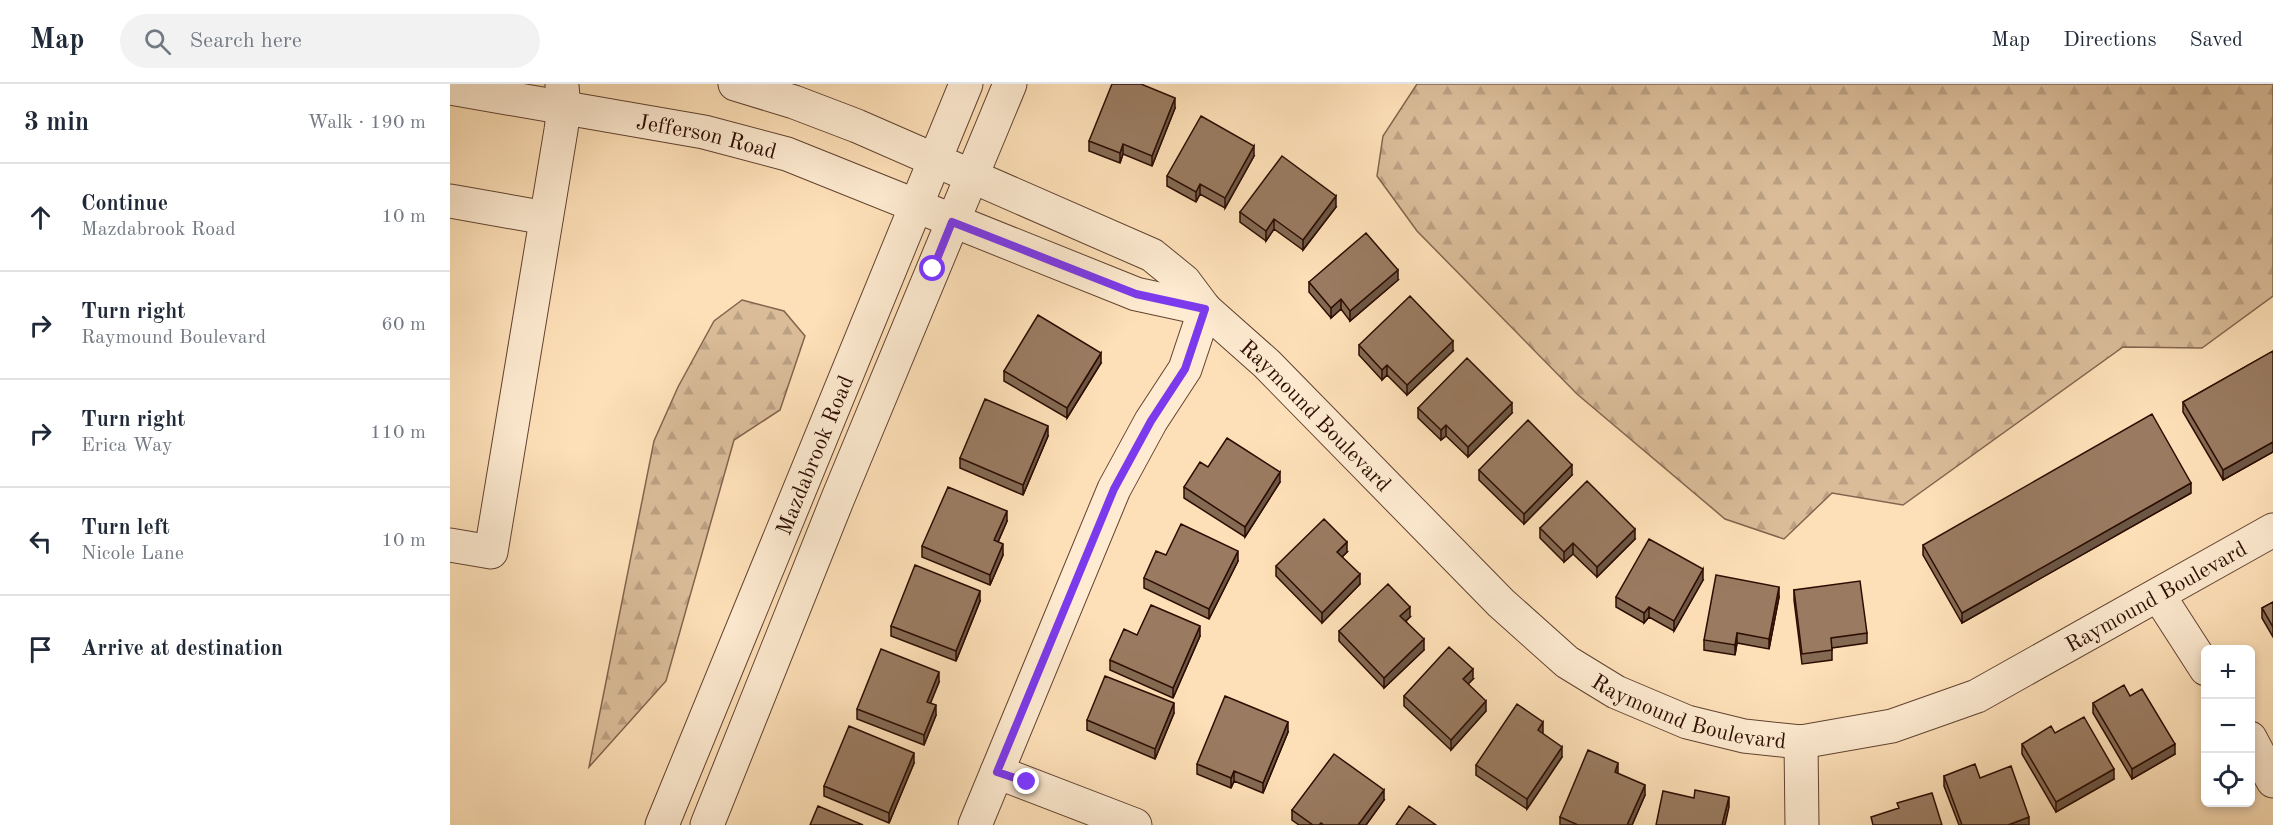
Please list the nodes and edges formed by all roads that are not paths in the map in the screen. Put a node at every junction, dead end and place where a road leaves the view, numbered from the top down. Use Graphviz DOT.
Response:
graph roads {
  1 [pos="735,84"];
  2 [pos="966,84"];
  3 [pos="1010,84"];
  4 [pos="450,88"];
  5 [pos="563,96"];
  6 [pos="935,161"];
  7 [pos="970,177"];
  8 [pos="450,201"];
  9 [pos="916,207"];
  10 [pos="546,218"];
  11 [pos="952,222"];
  12 [pos="1205,309"];
  13 [pos="2273,530"];
  14 [pos="450,545"];
  15 [pos="2159,596"];
  16 [pos="2201,663"];
  17 [pos="1801,742"];
  18 [pos="2255,747"];
  19 [pos="997,772"];
  20 [pos="2273,781"];
  21 [pos="662,825"];
  22 [pos="707,825"];
  23 [pos="975,825"];
  24 [pos="1135,825"];
  25 [pos="1802,825"];
  1 -- 6 [label="street"];
  2 -- 6 [label="street, Mazdabrook Road"];
  3 -- 7 [label="street, Mazdabrook Road"];
  4 -- 5 [label="street, Jefferson Road"];
  5 -- 9 [label="street, Jefferson Road"];
  5 -- 10 [label="street"];
  6 -- 7 [label="street"];
  6 -- 9 [label="street, Mazdabrook Road"];
  7 -- 11 [label="street, Mazdabrook Road"];
  7 -- 12 [label="street, Raymound Boulevard"];
  8 -- 10 [label="street"];
  9 -- 11 [label="street, Jefferson Road"];
  9 -- 21 [label="street, Mazdabrook Road"];
  10 -- 14 [label="street"];
  11 -- 12 [label="street, Raymound Boulevard"];
  11 -- 22 [label="street, Mazdabrook Road"];
  12 -- 17 [label="street, Raymound Boulevard"];
  12 -- 19 [label="street"];
  13 -- 15 [label="street, Raymound Boulevard"];
  15 -- 16 [label="street"];
  15 -- 17 [label="street, Raymound Boulevard"];
  17 -- 25 [label="street"];
  18 -- 20 [label="street"];
  19 -- 23 [label="street"];
  19 -- 24 [label="street"];
}
